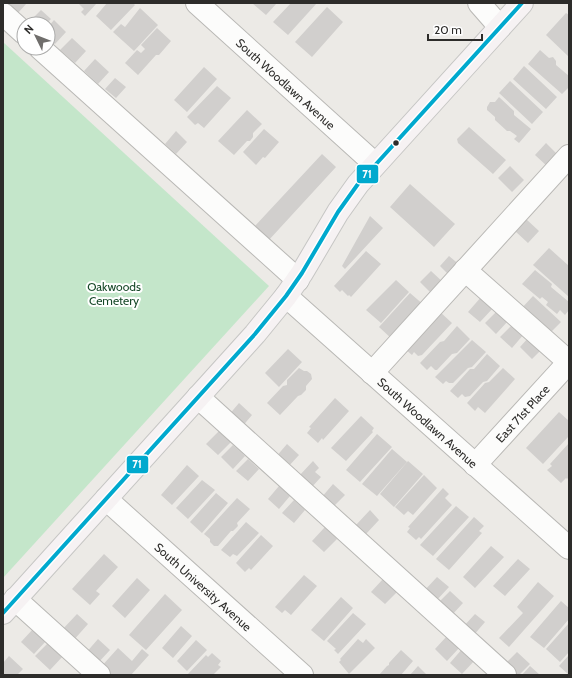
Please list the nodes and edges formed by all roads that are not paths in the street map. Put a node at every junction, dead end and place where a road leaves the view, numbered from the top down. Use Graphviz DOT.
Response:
graph roads {
  1 [pos="197,3"];
  2 [pos="479,3"];
  3 [pos="522,3"];
  4 [pos="3,14"];
  5 [pos="16,26"];
  6 [pos="500,27"];
  7 [pos="48,56"];
  8 [pos="569,156"];
  9 [pos="375,164"];
  10 [pos="465,270"];
  11 [pos="292,288"];
  12 [pos="569,362"];
  13 [pos="372,373"];
  14 [pos="198,397"];
  15 [pos="475,465"];
  16 [pos="106,499"];
  17 [pos="569,548"];
  18 [pos="9,606"];
  19 [pos="99,675"];
  20 [pos="302,675"];
  21 [pos="505,675"];
  1 -- 9 [label="street, South Woodlawn Avenue"];
  2 -- 6 [label="street"];
  3 -- 6 [label="main road"];
  4 -- 5 [label="street"];
  6 -- 9 [label="main road"];
  7 -- 11 [label="street, South Woodlawn Avenue"];
  8 -- 10 [label="street"];
  9 -- 11 [label="main road"];
  10 -- 12 [label="street"];
  10 -- 13 [label="street"];
  11 -- 13 [label="street, South Woodlawn Avenue"];
  11 -- 14 [label="main road"];
  12 -- 15 [label="street, East 71st Place"];
  13 -- 15 [label="street, South Woodlawn Avenue"];
  14 -- 16 [label="main road"];
  14 -- 21 [label="street"];
  15 -- 17 [label="street, South Woodlawn Avenue"];
  16 -- 18 [label="main road"];
  16 -- 20 [label="street, South University Avenue"];
  18 -- 19 [label="street"];
}
